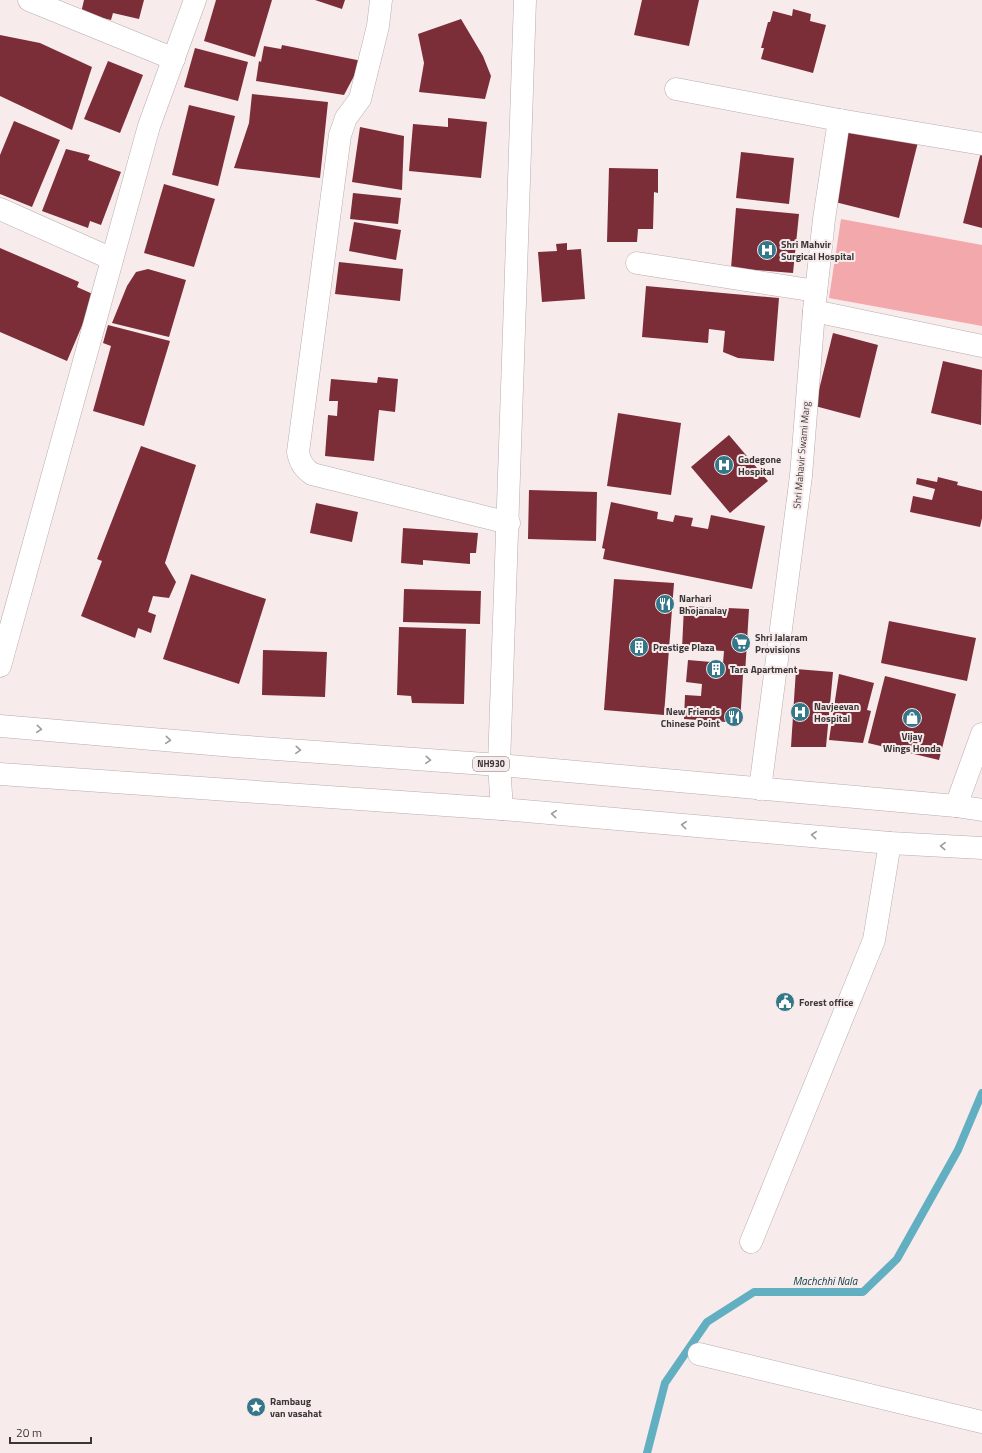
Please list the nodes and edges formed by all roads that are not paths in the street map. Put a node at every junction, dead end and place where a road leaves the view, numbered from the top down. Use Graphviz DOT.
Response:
graph roads {
  1 [pos="29,0"];
  2 [pos="195,0"];
  3 [pos="381,0"];
  4 [pos="525,0"];
  5 [pos="174,59"];
  6 [pos="676,89"];
  7 [pos="840,120"];
  8 [pos="982,144"];
  9 [pos="0,209"];
  10 [pos="112,259"];
  11 [pos="637,263"];
  12 [pos="815,301"];
  13 [pos="982,346"];
  14 [pos="509,523"];
  15 [pos="0,666"];
  16 [pos="0,726"];
  17 [pos="982,734"];
  18 [pos="499,765"];
  19 [pos="0,774"];
  20 [pos="760,789"];
  21 [pos="956,806"];
  22 [pos="502,809"];
  23 [pos="982,810"];
  24 [pos="890,843"];
  25 [pos="982,848"];
  26 [pos="751,1242"];
  27 [pos="699,1354"];
  28 [pos="982,1422"];
  1 -- 5 [label="main road"];
  2 -- 5 [label="main road"];
  3 -- 14 [label="main road"];
  4 -- 14 [label="main road"];
  5 -- 10 [label="main road"];
  6 -- 7 [label="main road"];
  7 -- 8 [label="main road"];
  7 -- 12 [label="main road, Shri Mahavir Swami Marg"];
  9 -- 10 [label="main road"];
  10 -- 15 [label="main road"];
  11 -- 12 [label="main road"];
  12 -- 13 [label="main road"];
  12 -- 20 [label="main road, Shri Mahavir Swami Marg"];
  14 -- 18 [label="main road"];
  16 -- 18 [label="main road, NH930, one-way"];
  17 -- 21 [label="main road"];
  18 -- 20 [label="main road, NH930"];
  18 -- 22 [label="main road"];
  19 -- 22 [label="main road"];
  20 -- 21 [label="main road, NH930"];
  21 -- 23 [label="main road, NH930"];
  24 -- 22 [label="main road, one-way"];
  25 -- 24 [label="main road, one-way"];
  24 -- 26 [label="main road"];
  27 -- 28 [label="main road"];
}
